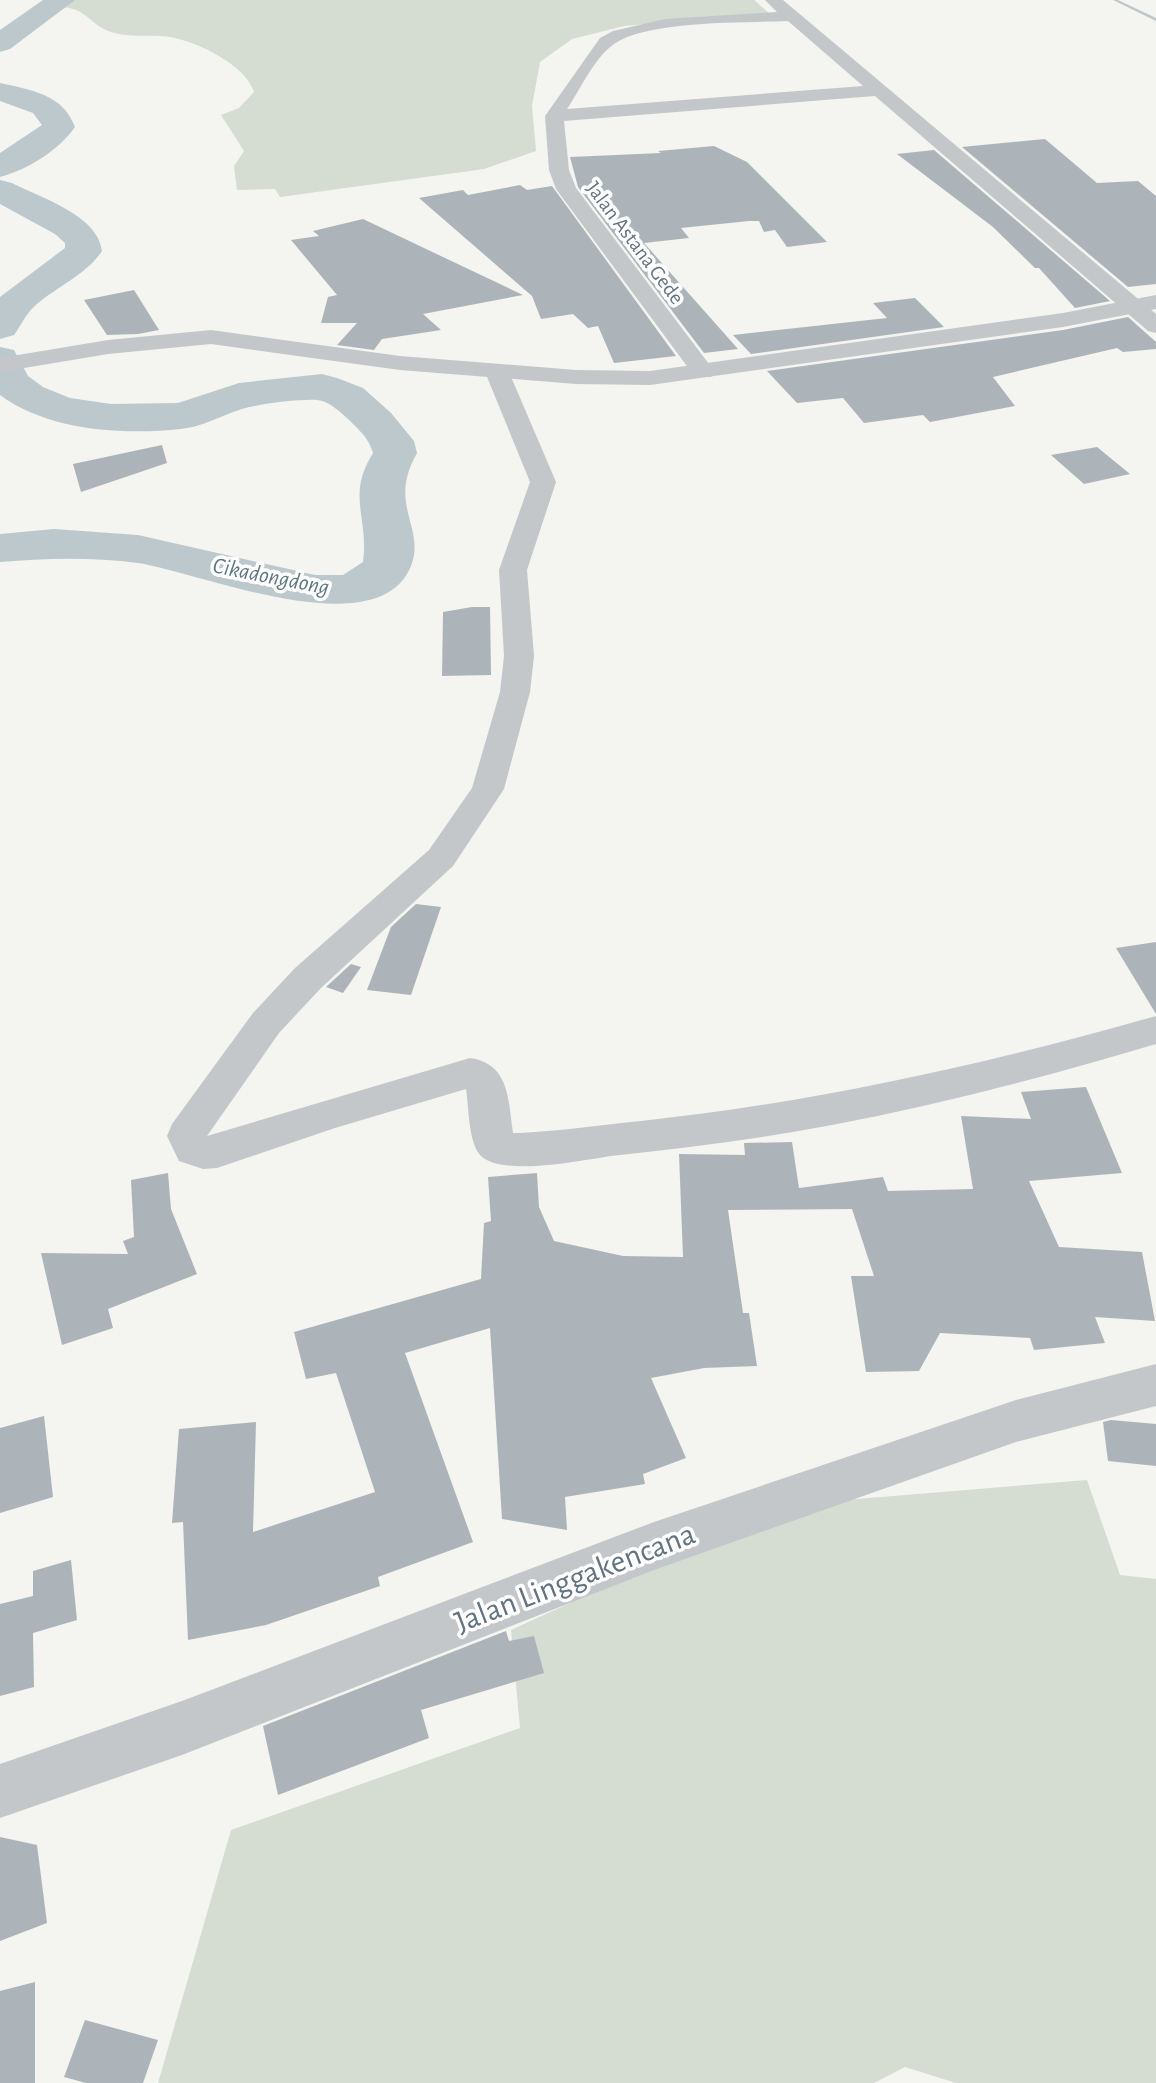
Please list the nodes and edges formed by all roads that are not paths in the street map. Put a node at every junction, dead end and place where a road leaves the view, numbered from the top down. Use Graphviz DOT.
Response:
graph roads {
  1 [pos="773,0"];
  2 [pos="791,16"];
  3 [pos="880,90"];
  4 [pos="554,116"];
  5 [pos="1156,302"];
  6 [pos="1131,306"];
  7 [pos="1156,326"];
  8 [pos="8,364"];
  9 [pos="498,372"];
  10 [pos="703,372"];
  11 [pos="1156,1031"];
  12 [pos="1156,1385"];
  13 [pos="0,1791"];
  1 -- 2 [label="street"];
  2 -- 3 [label="street"];
  2 -- 4 [label="street"];
  3 -- 4 [label="street"];
  3 -- 6 [label="street"];
  4 -- 10 [label="street, Jalan Astana Gede"];
  5 -- 6 [label="street"];
  6 -- 7 [label="street"];
  6 -- 10 [label="street"];
  8 -- 9 [label="street"];
  9 -- 10 [label="street"];
  9 -- 11 [label="street"];
  12 -- 13 [label="street, Jalan Linggakencana"];
}
